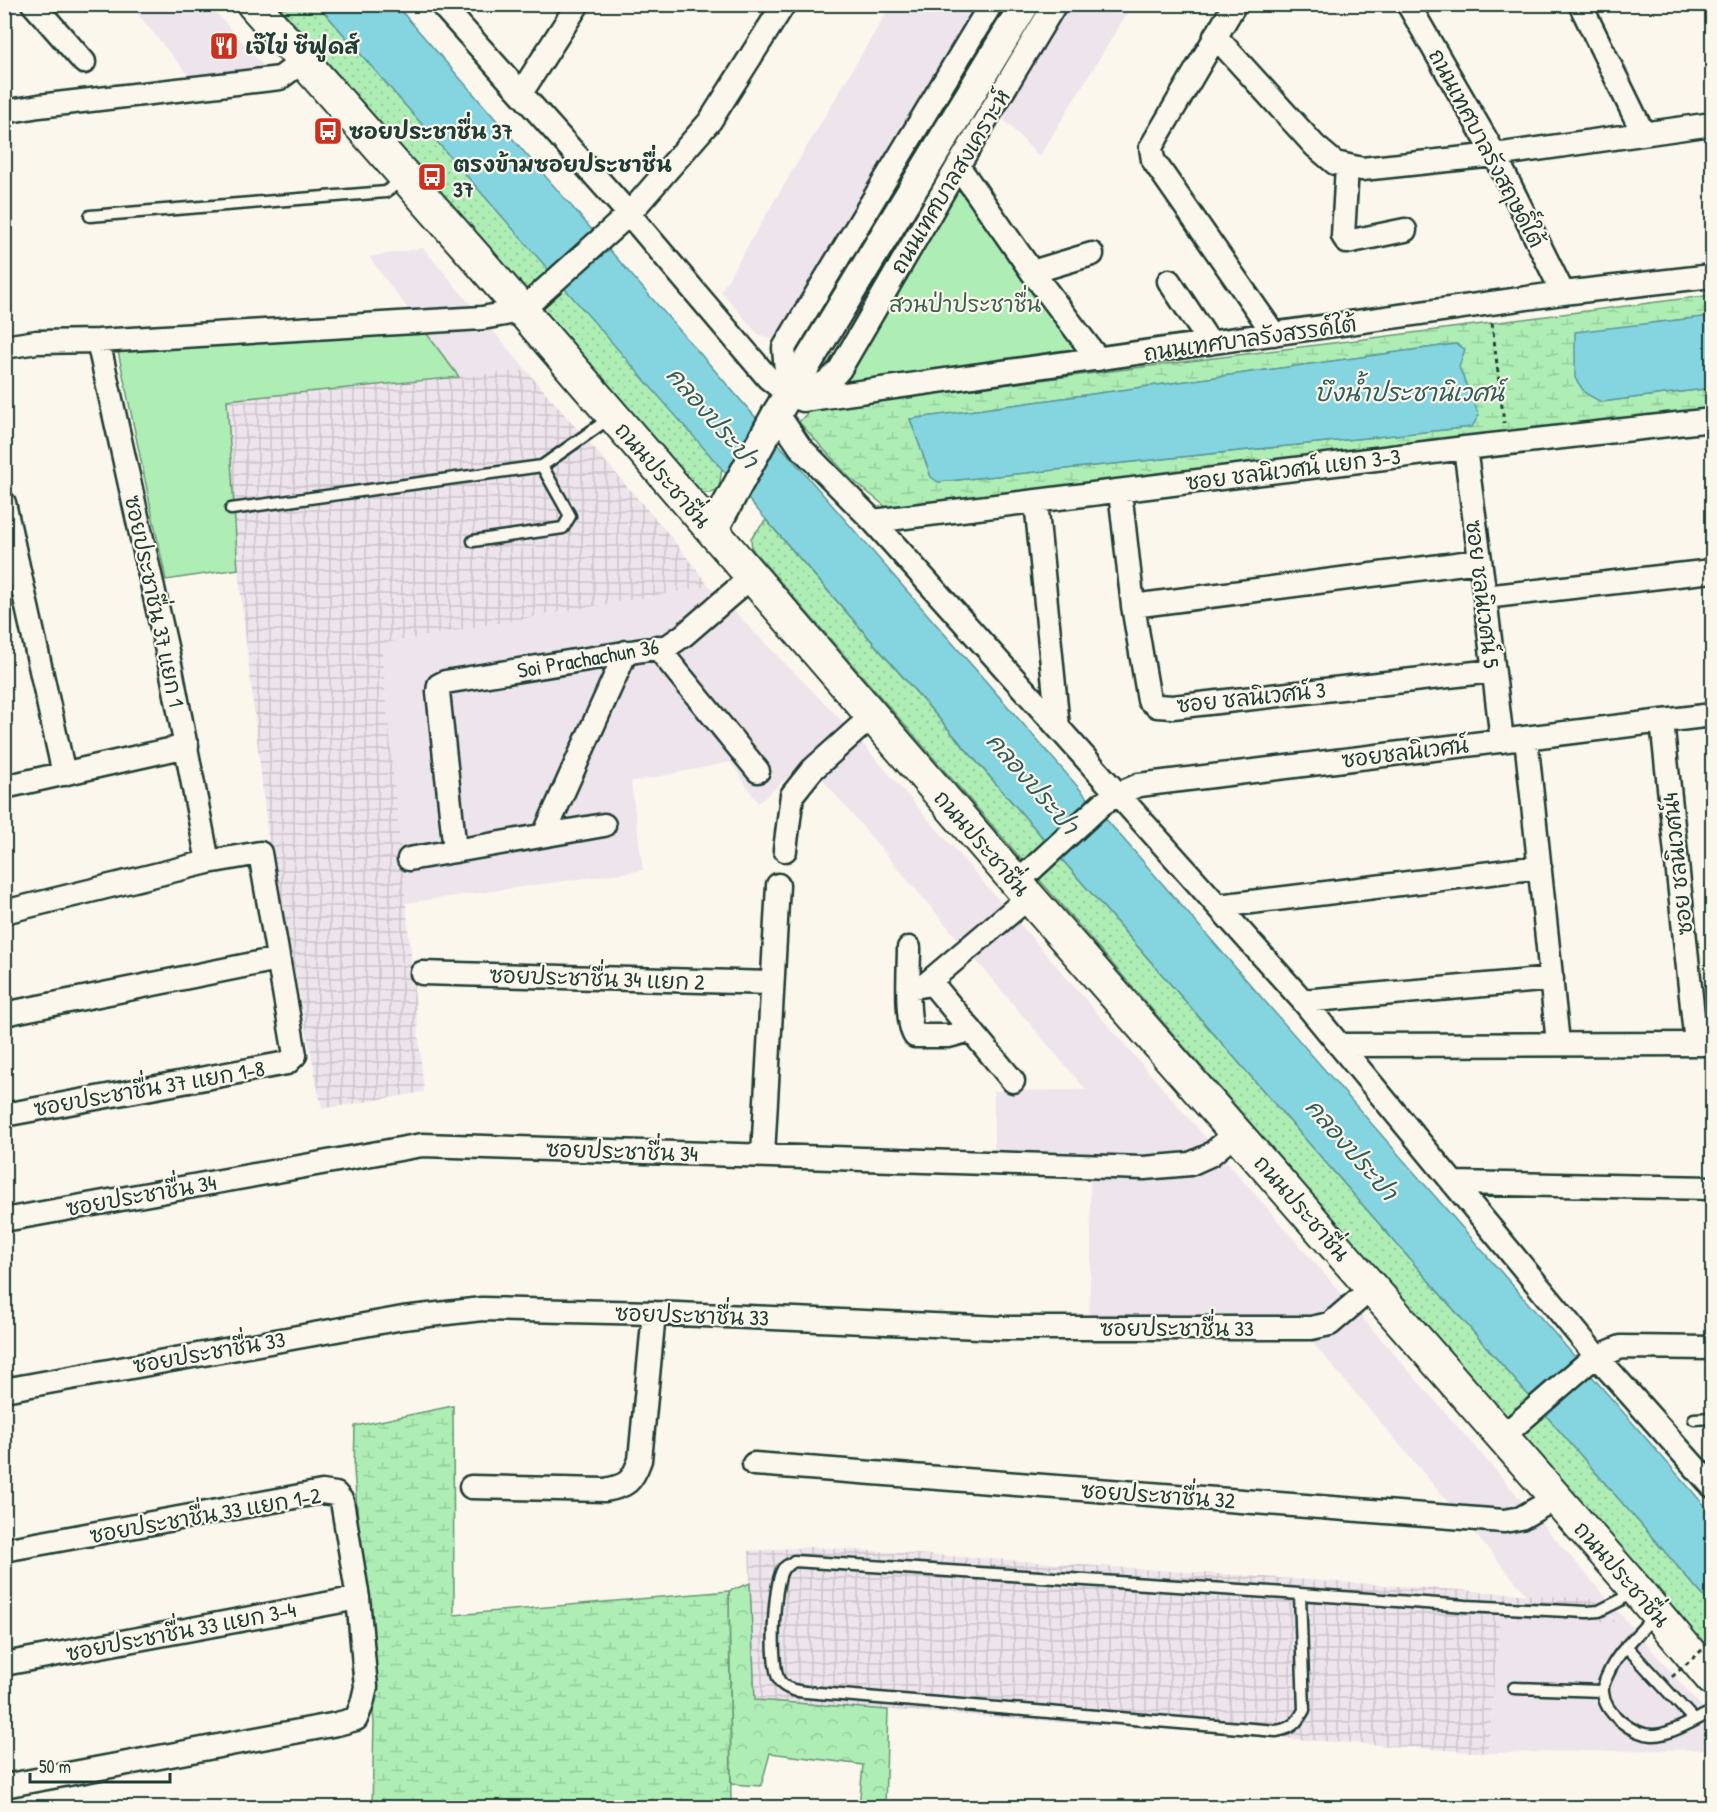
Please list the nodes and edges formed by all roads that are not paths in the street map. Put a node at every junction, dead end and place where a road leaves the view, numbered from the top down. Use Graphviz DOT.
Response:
graph roads {
  1 [pos="33,4"];
  2 [pos="253,4"];
  3 [pos="441,4"];
  4 [pos="578,4"];
  5 [pos="784,4"];
  6 [pos="991,4"];
  7 [pos="1024,4"];
  8 [pos="1055,4"];
  9 [pos="1235,4"];
  10 [pos="1407,4"];
  11 [pos="1580,4"];
  12 [pos="1215,36"];
  13 [pos="303,61"];
  14 [pos="84,62"];
  15 [pos="521,93"];
  16 [pos="4,112"];
  17 [pos="1713,124"];
  18 [pos="1643,134"];
  19 [pos="1495,154"];
  20 [pos="958,166"];
  21 [pos="1347,166"];
  22 [pos="404,178"];
  23 [pos="629,214"];
  24 [pos="90,216"];
  25 [pos="1405,230"];
  26 [pos="1092,254"];
  27 [pos="1032,272"];
  28 [pos="1713,276"];
  29 [pos="1169,281"];
  30 [pos="1563,293"];
  31 [pos="521,311"];
  32 [pos="1274,334"];
  33 [pos="98,341"];
  34 [pos="1210,343"];
  35 [pos="4,346"];
  36 [pos="1098,359"];
  37 [pos="778,412"];
  38 [pos="612,416"];
  39 [pos="1713,420"];
  40 [pos="1465,448"];
  41 [pos="542,466"];
  42 [pos="1120,491"];
  43 [pos="1036,501"];
  44 [pos="4,503"];
  45 [pos="231,509"];
  46 [pos="873,521"];
  47 [pos="712,532"];
  48 [pos="473,541"];
  49 [pos="1479,561"];
  50 [pos="1713,571"];
  51 [pos="751,577"];
  52 [pos="1485,597"];
  53 [pos="1133,606"];
  54 [pos="657,647"];
  55 [pos="626,652"];
  56 [pos="1493,671"];
  57 [pos="1713,715"];
  58 [pos="872,716"];
  59 [pos="1662,721"];
  60 [pos="1058,727"];
  61 [pos="1526,738"];
  62 [pos="1502,741"];
  63 [pos="187,746"];
  64 [pos="758,771"];
  65 [pos="64,774"];
  66 [pos="4,787"];
  67 [pos="1110,799"];
  68 [pos="604,825"];
  69 [pos="544,835"];
  70 [pos="785,850"];
  71 [pos="455,851"];
  72 [pos="409,859"];
  73 [pos="208,862"];
  74 [pos="1540,867"];
  75 [pos="778,885"];
  76 [pos="1023,890"];
  77 [pos="1218,906"];
  78 [pos="4,912"];
  79 [pos="909,948"];
  80 [pos="278,958"];
  81 [pos="422,973"];
  82 [pos="1552,979"];
  83 [pos="772,983"];
  84 [pos="920,984"];
  85 [pos="1303,1000"];
  86 [pos="4,1014"];
  87 [pos="971,1030"];
  88 [pos="1558,1043"];
  89 [pos="1704,1044"];
  90 [pos="1339,1045"];
  91 [pos="1013,1081"];
  92 [pos="4,1115"];
  93 [pos="1236,1133"];
  94 [pos="763,1155"];
  95 [pos="1453,1183"];
  96 [pos="1713,1188"];
  97 [pos="4,1220"];
  98 [pos="1372,1288"];
  99 [pos="654,1313"];
  100 [pos="1713,1348"];
  101 [pos="1591,1360"];
  102 [pos="4,1390"];
  103 [pos="1713,1418"];
  104 [pos="1694,1419"];
  105 [pos="1502,1437"];
  106 [pos="753,1464"];
  107 [pos="1713,1486"];
  108 [pos="471,1487"];
  109 [pos="1556,1498"];
  110 [pos="4,1550"];
  111 [pos="1635,1588"];
  112 [pos="1300,1594"];
  113 [pos="358,1598"];
  114 [pos="1657,1613"];
  115 [pos="1626,1646"];
  116 [pos="4,1664"];
  117 [pos="1713,1680"];
  118 [pos="1514,1688"];
  119 [pos="1602,1691"];
  120 [pos="1713,1712"];
  121 [pos="1694,1720"];
  122 [pos="4,1786"];
  1 -- 14 [label="street"];
  2 -- 13 [label="main road, ถนนประชาชื่น"];
  3 -- 15 [label="street"];
  4 -- 15 [label="street"];
  5 -- 23 [label="street"];
  6 -- 37 [label="street"];
  7 -- 37 [label="street, ถนนเทศบาลสงเคราะห์"];
  8 -- 20 [label="street, ถนนเทศบาลสงเคราะห์"];
  9 -- 12 [label="street"];
  10 -- 19 [label="street, ถนนเทศบาลรังสฤษดิ์ใต้"];
  11 -- 18 [label="street"];
  12 -- 21 [label="street"];
  12 -- 32 [label="street"];
  13 -- 16 [label="street"];
  13 -- 22 [label="main road, ถนนประชาชื่น"];
  15 -- 23 [label="street"];
  17 -- 18 [label="street"];
  18 -- 19 [label="street"];
  19 -- 21 [label="street"];
  19 -- 30 [label="street, ถนนเทศบาลรังสฤษดิ์ใต้"];
  20 -- 27 [label="street"];
  20 -- 37 [label="street, ถนนเทศบาลสงเคราะห์"];
  21 -- 25 [label="street"];
  22 -- 24 [label="lane"];
  22 -- 31 [label="main road, ถนนประชาชื่น"];
  23 -- 31 [label="street"];
  23 -- 37 [label="street"];
  26 -- 27 [label="street"];
  27 -- 36 [label="street"];
  28 -- 30 [label="street, ถนนเทศบาลรังสรรค์ใต้"];
  29 -- 34 [label="street"];
  30 -- 32 [label="street, ถนนเทศบาลรังสรรค์ใต้"];
  31 -- 33 [label="street"];
  31 -- 38 [label="main road, ถนนประชาชื่น"];
  32 -- 34 [label="street, ถนนเทศบาลรังสรรค์ใต้"];
  33 -- 35 [label="street"];
  33 -- 63 [label="street, ซอยประชาชื่น 37 แยก 1"];
  34 -- 36 [label="street, ถนนเทศบาลรังสรรค์ใต้"];
  36 -- 37 [label="street, ถนนเทศบาลรังสรรค์ใต้"];
  37 -- 46 [label="street"];
  37 -- 47 [label="street, ถนนเทศบาลสงเคราะห์"];
  38 -- 41 [label="lane"];
  38 -- 47 [label="main road, ถนนประชาชื่น"];
  39 -- 40 [label="street, ซอย ชลนิเวศน์ แยก 3-3"];
  40 -- 42 [label="street, ซอย ชลนิเวศน์ แยก 3-3"];
  40 -- 49 [label="street, ซอย ชลนิเวศน์ 5"];
  41 -- 45 [label="lane"];
  41 -- 48 [label="lane"];
  42 -- 43 [label="street, ซอย ชลนิเวศน์ แยก 3-3"];
  42 -- 53 [label="street, ซอย ชลนิเวศน์ 3"];
  43 -- 46 [label="street, ซอย ชลนิเวศน์ แยก 3-3"];
  43 -- 60 [label="street"];
  44 -- 65 [label="street"];
  46 -- 60 [label="street"];
  47 -- 51 [label="main road, ถนนประชาชื่น"];
  49 -- 52 [label="street, ซอย ชลนิเวศน์ 5"];
  49 -- 53 [label="street"];
  50 -- 52 [label="street"];
  51 -- 54 [label="street, Soi Prachachun 36"];
  51 -- 58 [label="main road, ถนนประชาชื่น"];
  52 -- 56 [label="street, ซอย ชลนิเวศน์ 5"];
  53 -- 56 [label="street, ซอย ชลนิเวศน์ 3"];
  54 -- 55 [label="street, Soi Prachachun 36"];
  54 -- 64 [label="street"];
  55 -- 69 [label="street"];
  55 -- 71 [label="street, Soi Prachachun 36"];
  56 -- 62 [label="street, ซอย ชลนิเวศน์ 5"];
  57 -- 59 [label="street, ซอยชลนิเวศน์"];
  58 -- 70 [label="street"];
  58 -- 76 [label="main road, ถนนประชาชื่น"];
  59 -- 61 [label="street, ซอยชลนิเวศน์"];
  59 -- 89 [label="street, ซอย ชลนิเวศน์4"];
  60 -- 67 [label="street"];
  61 -- 62 [label="street, ซอยชลนิเวศน์"];
  61 -- 74 [label="street"];
  62 -- 67 [label="street, ซอยชลนิเวศน์"];
  63 -- 65 [label="street"];
  63 -- 73 [label="street, ซอยประชาชื่น 37 แยก 1"];
  65 -- 66 [label="street"];
  67 -- 76 [label="street"];
  67 -- 77 [label="street"];
  68 -- 69 [label="street"];
  69 -- 71 [label="street"];
  71 -- 72 [label="street"];
  73 -- 78 [label="street"];
  73 -- 80 [label="street"];
  74 -- 77 [label="street"];
  74 -- 82 [label="street"];
  75 -- 83 [label="street"];
  76 -- 84 [label="street"];
  76 -- 93 [label="main road, ถนนประชาชื่น"];
  77 -- 85 [label="street"];
  79 -- 84 [label="street"];
  80 -- 86 [label="street"];
  80 -- 92 [label="street, ซอยประชาชื่น 37 แยก 1-8"];
  81 -- 83 [label="street, ซอยประชาชื่น 34 แยก 2"];
  82 -- 85 [label="street"];
  82 -- 88 [label="street"];
  83 -- 94 [label="street"];
  84 -- 87 [label="street"];
  84 -- 87 [label="street"];
  85 -- 90 [label="street"];
  87 -- 91 [label="street"];
  88 -- 89 [label="street"];
  88 -- 90 [label="street"];
  90 -- 95 [label="street"];
  93 -- 94 [label="street, ซอยประชาชื่น 34"];
  93 -- 98 [label="main road, ถนนประชาชื่น"];
  94 -- 97 [label="street, ซอยประชาชื่น 34"];
  95 -- 96 [label="street"];
  95 -- 101 [label="street"];
  98 -- 99 [label="street, ซอยประชาชื่น 33"];
  98 -- 105 [label="main road, ถนนประชาชื่น"];
  99 -- 102 [label="street, ซอยประชาชื่น 33"];
  99 -- 108 [label="street"];
  100 -- 101 [label="street"];
  101 -- 105 [label="street"];
  101 -- 107 [label="street"];
  103 -- 104 [label="lane"];
  105 -- 109 [label="main road, ถนนประชาชื่น"];
  106 -- 109 [label="street, ซอยประชาชื่น 32"];
  109 -- 111 [label="main road, ถนนประชาชื่น"];
  110 -- 113 [label="street, ซอยประชาชื่น 33 แยก 1-2"];
  111 -- 112 [label="lane"];
  111 -- 114 [label="main road, ถนนประชาชื่น"];
  112 -- 112 [label="lane"];
  113 -- 116 [label="street, ซอยประชาชื่น 33 แยก 3-4"];
  113 -- 122 [label="street"];
  114 -- 115 [label="lane"];
  114 -- 117 [label="main road, ถนนประชาชื่น"];
  115 -- 119 [label="lane"];
  115 -- 121 [label="lane"];
  118 -- 119 [label="lane"];
  119 -- 121 [label="lane"];
  120 -- 121 [label="lane"];
}
